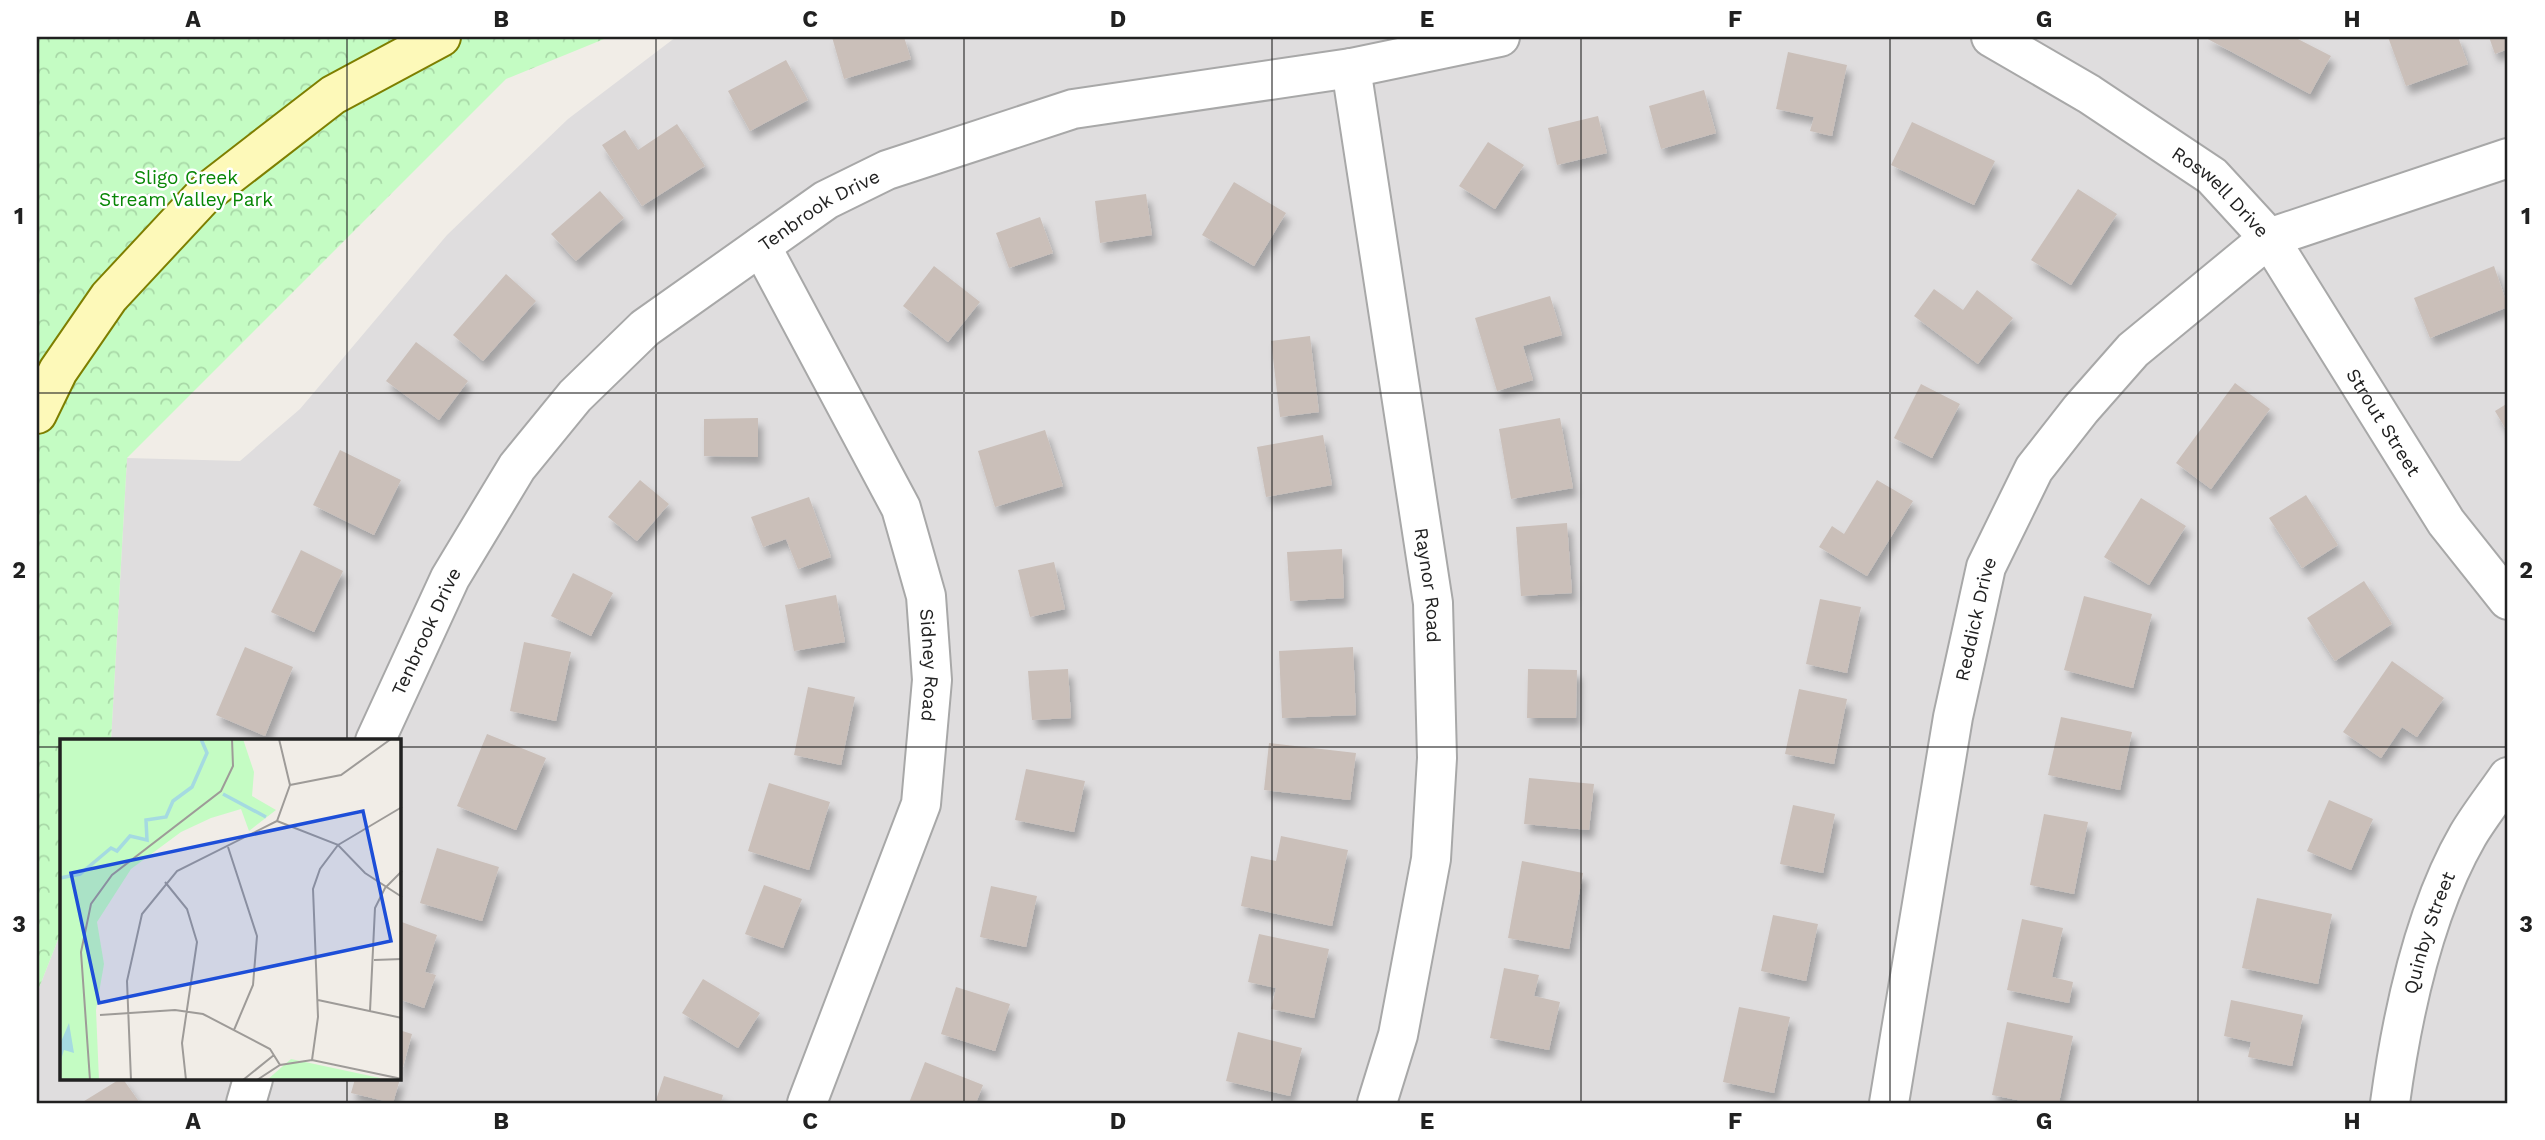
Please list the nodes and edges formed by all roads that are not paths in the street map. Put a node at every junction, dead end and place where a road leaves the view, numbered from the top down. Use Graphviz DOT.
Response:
graph roads {
  1 [pos="441,37"];
  2 [pos="1500,37"];
  3 [pos="1992,37"];
  4 [pos="1352,68"];
  5 [pos="2508,158"];
  6 [pos="2269,238"];
  7 [pos="761,246"];
  8 [pos="37,414"];
  9 [pos="2508,600"];
  10 [pos="376,739"];
  11 [pos="2508,777"];
  12 [pos="253,1080"];
  13 [pos="246,1103"];
  14 [pos="807,1103"];
  15 [pos="1377,1103"];
  16 [pos="1889,1103"];
  17 [pos="2390,1103"];
  1 -- 8 [label="street"];
  2 -- 4 [label="street, Tenbrook Drive"];
  3 -- 6 [label="street, Roswell Drive"];
  4 -- 7 [label="street, Tenbrook Drive"];
  4 -- 15 [label="street, Raynor Road"];
  5 -- 6 [label="street, Roswell Drive"];
  6 -- 9 [label="street, Strout Street"];
  6 -- 16 [label="street, Reddick Drive"];
  7 -- 10 [label="street, Tenbrook Drive"];
  7 -- 14 [label="street, Sidney Road"];
  11 -- 17 [label="street, Quinby Street"];
  12 -- 13 [label="street"];
}
